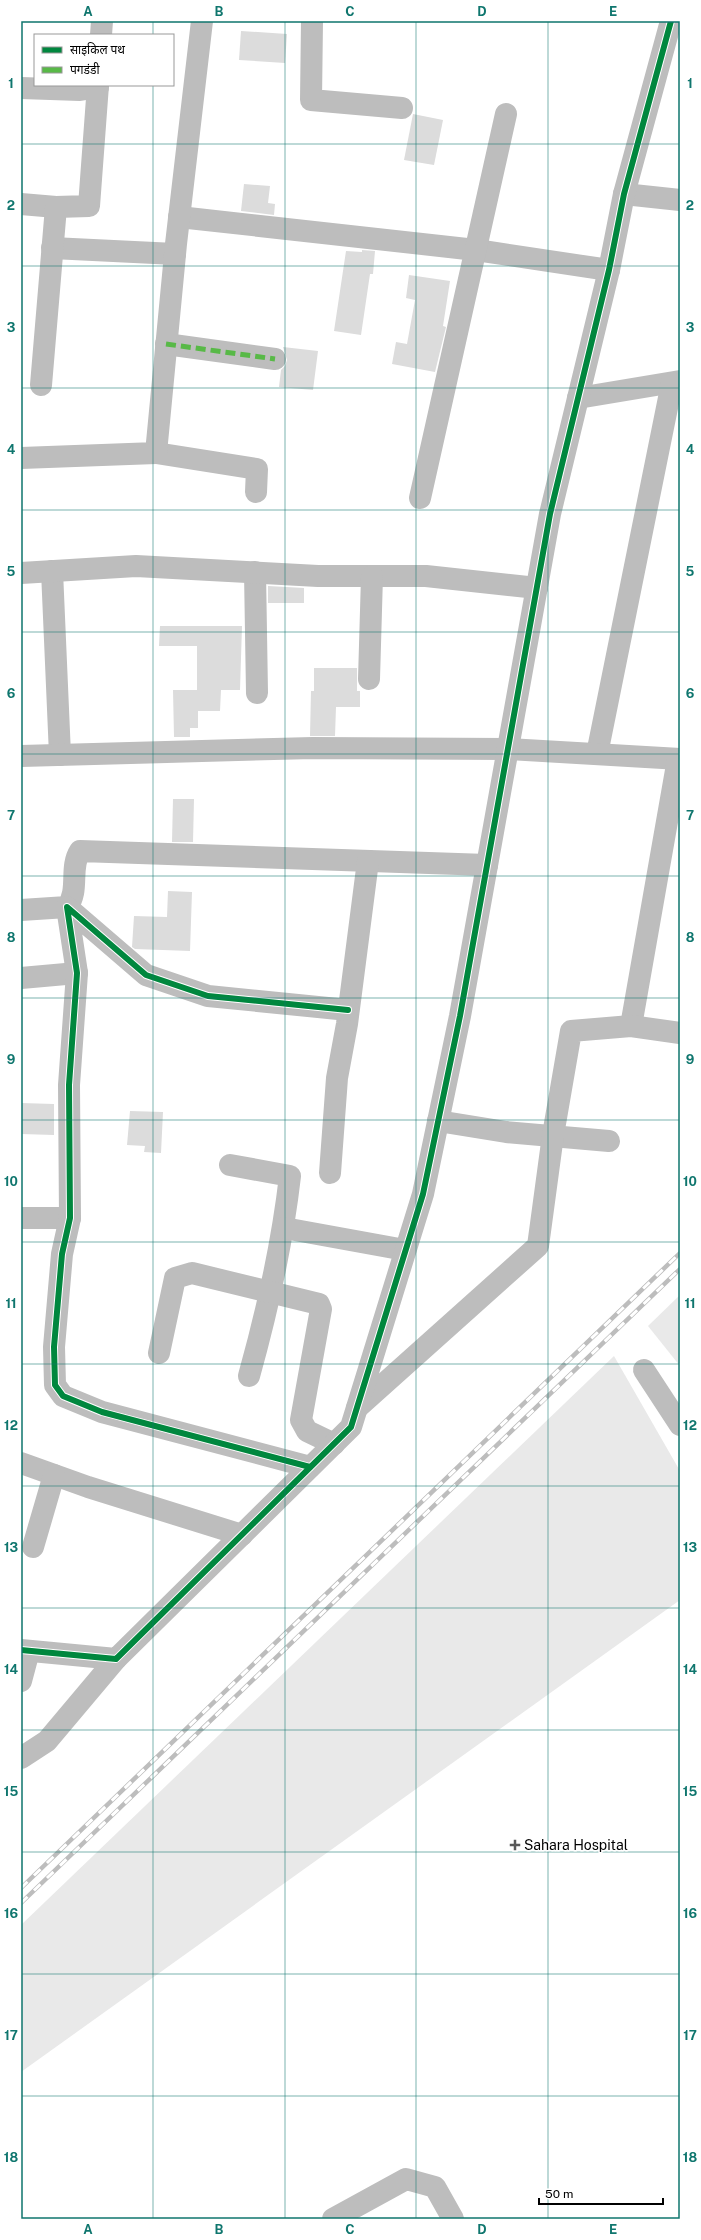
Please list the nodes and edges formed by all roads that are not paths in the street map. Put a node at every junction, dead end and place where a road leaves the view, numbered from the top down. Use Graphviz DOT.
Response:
graph roads {
  1 [pos="102,21"];
  2 [pos="202,21"];
  3 [pos="312,21"];
  4 [pos="670,21"];
  5 [pos="101,34"];
  6 [pos="672,51"];
  7 [pos="98,86"];
  8 [pos="21,88"];
  9 [pos="402,108"];
  10 [pos="506,114"];
  11 [pos="624,194"];
  12 [pos="680,200"];
  13 [pos="21,204"];
  14 [pos="56,207"];
  15 [pos="179,217"];
  16 [pos="52,248"];
  17 [pos="476,250"];
  18 [pos="175,254"];
  19 [pos="609,270"];
  20 [pos="166,344"];
  21 [pos="275,359"];
  22 [pos="676,382"];
  23 [pos="41,386"];
  24 [pos="578,398"];
  25 [pos="156,453"];
  26 [pos="21,458"];
  27 [pos="256,492"];
  28 [pos="420,498"];
  29 [pos="52,571"];
  30 [pos="255,572"];
  31 [pos="21,573"];
  32 [pos="372,576"];
  33 [pos="537,588"];
  34 [pos="369,679"];
  35 [pos="257,693"];
  36 [pos="508,749"];
  37 [pos="597,754"];
  38 [pos="60,755"];
  39 [pos="21,756"];
  40 [pos="679,759"];
  41 [pos="368,861"];
  42 [pos="487,865"];
  43 [pos="67,907"];
  44 [pos="21,910"];
  45 [pos="77,973"];
  46 [pos="21,978"];
  47 [pos="348,1010"];
  48 [pos="631,1026"];
  49 [pos="680,1033"];
  50 [pos="438,1121"];
  51 [pos="553,1135"];
  52 [pos="609,1141"];
  53 [pos="230,1165"];
  54 [pos="330,1173"];
  55 [pos="21,1218"];
  56 [pos="70,1218"];
  57 [pos="284,1228"];
  58 [pos="406,1250"];
  59 [pos="272,1292"];
  60 [pos="159,1353"];
  61 [pos="644,1370"];
  62 [pos="249,1376"];
  63 [pos="357,1408"];
  64 [pos="680,1425"];
  65 [pos="334,1444"];
  66 [pos="21,1463"];
  67 [pos="310,1467"];
  68 [pos="54,1475"];
  69 [pos="242,1535"];
  70 [pos="33,1547"];
  71 [pos="25,1651"];
  72 [pos="116,1659"];
  73 [pos="21,1681"];
  74 [pos="21,1758"];
  75 [pos="333,2219"];
  76 [pos="453,2219"];
  1 -- 5 [label="street"];
  2 -- 15 [label="street"];
  3 -- 9 [label="street"];
  4 -- 6 [label="street"];
  6 -- 11 [label="street"];
  7 -- 8 [label="street"];
  7 -- 14 [label="street"];
  10 -- 17 [label="street"];
  11 -- 12 [label="street"];
  11 -- 19 [label="street"];
  13 -- 14 [label="street"];
  14 -- 16 [label="street"];
  15 -- 17 [label="street"];
  15 -- 18 [label="street"];
  16 -- 18 [label="street"];
  16 -- 23 [label="street"];
  17 -- 19 [label="street"];
  17 -- 28 [label="street"];
  18 -- 20 [label="street"];
  19 -- 24 [label="street"];
  20 -- 21 [label="street"];
  20 -- 25 [label="street"];
  22 -- 24 [label="street"];
  22 -- 37 [label="street"];
  24 -- 33 [label="street"];
  25 -- 26 [label="street"];
  25 -- 27 [label="street"];
  29 -- 30 [label="street"];
  29 -- 31 [label="street"];
  29 -- 38 [label="street"];
  30 -- 32 [label="street"];
  30 -- 35 [label="street"];
  32 -- 33 [label="street"];
  32 -- 34 [label="street"];
  33 -- 36 [label="street"];
  36 -- 37 [label="street"];
  36 -- 38 [label="street"];
  36 -- 42 [label="street"];
  37 -- 40 [label="street"];
  38 -- 39 [label="street"];
  40 -- 48 [label="street"];
  41 -- 42 [label="street"];
  41 -- 43 [label="street"];
  41 -- 47 [label="street"];
  42 -- 50 [label="street"];
  43 -- 44 [label="street"];
  43 -- 45 [label="street"];
  43 -- 47 [label="street"];
  45 -- 46 [label="street"];
  45 -- 56 [label="street"];
  47 -- 54 [label="street"];
  48 -- 49 [label="street"];
  48 -- 51 [label="street"];
  50 -- 51 [label="street"];
  50 -- 58 [label="street"];
  51 -- 52 [label="street"];
  51 -- 63 [label="street"];
  53 -- 57 [label="street"];
  55 -- 56 [label="street"];
  56 -- 67 [label="street"];
  57 -- 58 [label="street"];
  57 -- 59 [label="street"];
  58 -- 63 [label="street"];
  59 -- 60 [label="street"];
  59 -- 62 [label="street"];
  59 -- 65 [label="street"];
  61 -- 64 [label="street"];
  63 -- 65 [label="street"];
  65 -- 67 [label="street"];
  66 -- 68 [label="street"];
  67 -- 69 [label="street"];
  68 -- 69 [label="street"];
  68 -- 70 [label="street"];
  69 -- 72 [label="street"];
  71 -- 72 [label="street"];
  71 -- 73 [label="street"];
  72 -- 74 [label="street"];
  75 -- 76 [label="street"];
}
